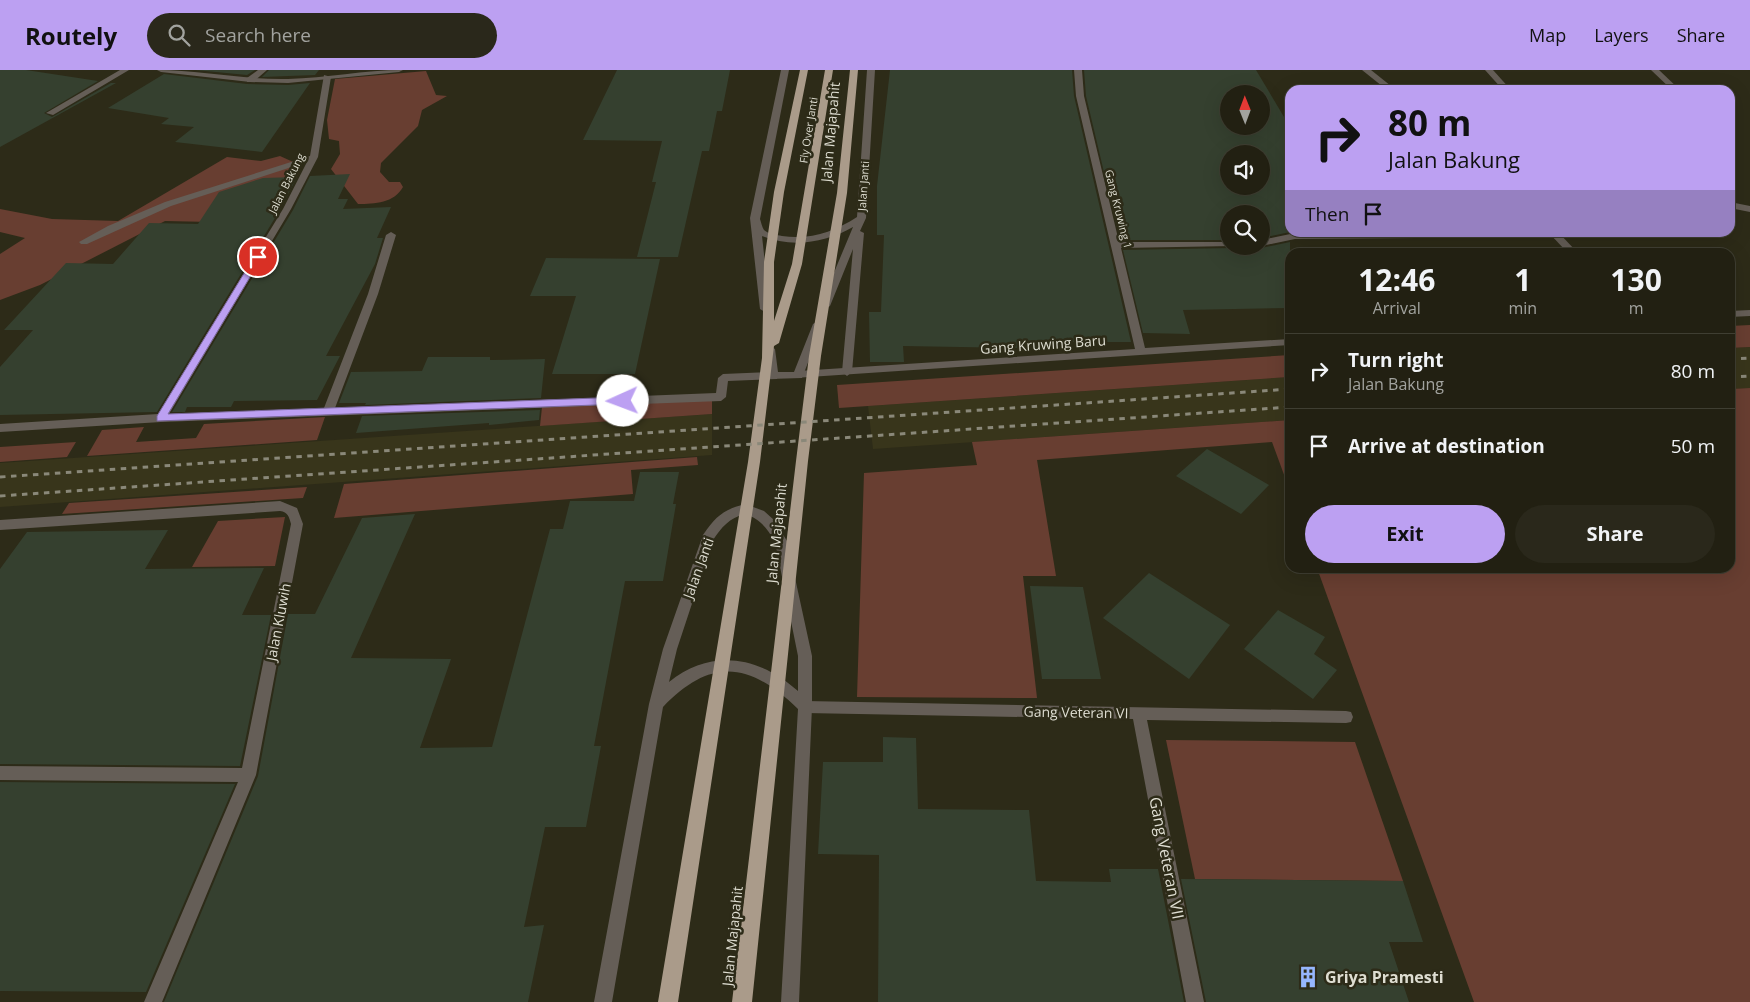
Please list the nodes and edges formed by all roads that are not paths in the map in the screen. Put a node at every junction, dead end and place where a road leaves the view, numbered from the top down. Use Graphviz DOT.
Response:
graph roads {
  1 [pos="125,70"];
  2 [pos="161,70"];
  3 [pos="264,70"];
  4 [pos="399,70"];
  5 [pos="785,70"];
  6 [pos="804,70"];
  7 [pos="829,70"];
  8 [pos="854,70"];
  9 [pos="871,70"];
  10 [pos="1078,70"];
  11 [pos="1366,70"];
  12 [pos="1489,70"];
  13 [pos="1655,70"];
  14 [pos="327,77"];
  15 [pos="250,80"];
  16 [pos="1386,85"];
  17 [pos="1502,85"];
  18 [pos="1671,85"];
  19 [pos="50,113"];
  20 [pos="314,157"];
  21 [pos="810,193"];
  22 [pos="1735,206"];
  23 [pos="1750,209"];
  24 [pos="755,218"];
  25 [pos="861,218"];
  26 [pos="391,234"];
  27 [pos="1290,237"];
  28 [pos="1557,237"];
  29 [pos="1270,241"];
  30 [pos="84,242"];
  31 [pos="1116,244"];
  32 [pos="1220,245"];
  33 [pos="1568,248"];
  34 [pos="1750,313"];
  35 [pos="1735,314"];
  36 [pos="1285,342"];
  37 [pos="1141,352"];
  38 [pos="768,358"];
  39 [pos="847,372"];
  40 [pos="798,375"];
  41 [pos="773,376"];
  42 [pos="328,412"];
  43 [pos="161,418"];
  44 [pos="0,428"];
  45 [pos="3,528"];
  46 [pos="656,704"];
  47 [pos="805,707"];
  48 [pos="1139,714"];
  49 [pos="1346,717"];
  50 [pos="0,773"];
  51 [pos="248,775"];
  52 [pos="152,1002"];
  53 [pos="603,1002"];
  54 [pos="668,1002"];
  55 [pos="742,1002"];
  56 [pos="790,1002"];
  57 [pos="1195,1002"];
  1 -- 19 [label="street"];
  2 -- 15 [label="street"];
  3 -- 15 [label="street"];
  4 -- 14 [label="street"];
  5 -- 24 [label="street"];
  6 -- 38 [label="highway, Jalan Majapahit"];
  7 -- 21 [label="highway, Fly Over Janti"];
  8 -- 55 [label="highway, Jalan Majapahit"];
  9 -- 25 [label="street, Jalan Janti"];
  10 -- 31 [label="street, Gang Kruwing 1"];
  11 -- 16 [label="street"];
  12 -- 17 [label="street"];
  13 -- 18 [label="street"];
  14 -- 15 [label="street"];
  14 -- 20 [label="street, Jalan Bakung"];
  20 -- 30 [label="street"];
  20 -- 43 [label="street, Jalan Bakung"];
  21 -- 38 [label="highway, Jalan Majapahit"];
  22 -- 23 [label="street"];
  24 -- 25 [label="street"];
  24 -- 41 [label="street"];
  25 -- 39 [label="street"];
  25 -- 40 [label="street, Jalan Janti"];
  26 -- 42 [label="street"];
  27 -- 29 [label="street"];
  28 -- 33 [label="street"];
  31 -- 32 [label="street"];
  31 -- 37 [label="street, Gang Kruwing 1"];
  34 -- 35 [label="street"];
  36 -- 37 [label="street, Gang Kruwing Baru"];
  37 -- 39 [label="street, Gang Kruwing Baru"];
  38 -- 54 [label="highway, Jalan Majapahit"];
  39 -- 40 [label="street, Gang Kruwing Baru"];
  40 -- 41 [label="street"];
  41 -- 42 [label="street"];
  42 -- 43 [label="street"];
  43 -- 44 [label="street"];
  45 -- 51 [label="street, Jalan Kluwih"];
  46 -- 47 [label="street"];
  46 -- 47 [label="street, Jalan Janti"];
  46 -- 53 [label="street, Jalan Janti"];
  47 -- 48 [label="street, Gang Veteran VI"];
  47 -- 56 [label="street, Jalan Janti"];
  48 -- 49 [label="street, Gang Veteran VI"];
  48 -- 57 [label="street, Gang Veteran VII"];
  50 -- 51 [label="street"];
  51 -- 52 [label="street, Jalan Kluwih"];
}
